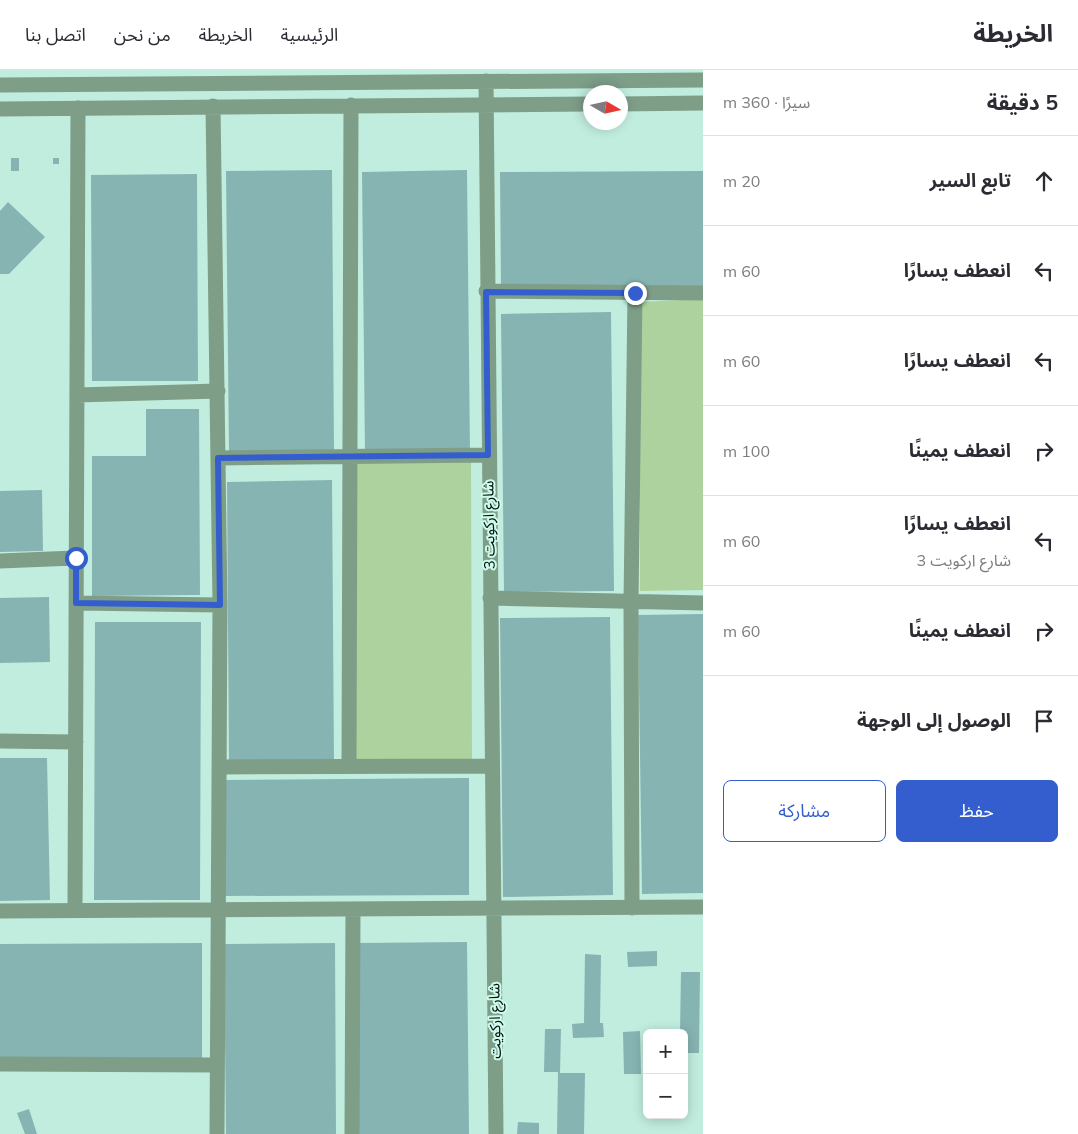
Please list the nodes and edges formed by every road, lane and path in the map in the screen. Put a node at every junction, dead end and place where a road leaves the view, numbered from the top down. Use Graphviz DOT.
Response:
graph roads {
  1 [pos="703,80"];
  2 [pos="486,81"];
  3 [pos="0,85"];
  4 [pos="703,103"];
  5 [pos="583,104"];
  6 [pos="628,104"];
  7 [pos="351,105"];
  8 [pos="213,106"];
  9 [pos="486,106"];
  10 [pos="78,108"];
  11 [pos="0,109"];
  12 [pos="486,292"];
  13 [pos="635,293"];
  14 [pos="703,293"];
  15 [pos="218,391"];
  16 [pos="77,395"];
  17 [pos="488,455"];
  18 [pos="349,456"];
  19 [pos="218,458"];
  20 [pos="76,558"];
  21 [pos="0,561"];
  22 [pos="490,598"];
  23 [pos="76,603"];
  24 [pos="631,603"];
  25 [pos="703,604"];
  26 [pos="220,605"];
  27 [pos="0,741"];
  28 [pos="76,742"];
  29 [pos="350,766"];
  30 [pos="491,766"];
  31 [pos="220,767"];
  32 [pos="703,907"];
  33 [pos="493,908"];
  34 [pos="632,908"];
  35 [pos="219,909"];
  36 [pos="353,909"];
  37 [pos="75,910"];
  38 [pos="0,911"];
  39 [pos="0,1064"];
  40 [pos="217,1065"];
  41 [pos="217,1134"];
  42 [pos="352,1134"];
  43 [pos="496,1134"];
  1 -- 2 [label="street"];
  2 -- 3 [label="street"];
  2 -- 9 [label="street, شارع اركويت 3"];
  4 -- 6 [label="street"];
  5 -- 9 [label="street"];
  7 -- 8 [label="street"];
  7 -- 9 [label="street"];
  7 -- 18 [label="street"];
  8 -- 10 [label="street"];
  8 -- 15 [label="street"];
  9 -- 12 [label="street, شارع اركويت 3"];
  10 -- 11 [label="street"];
  10 -- 16 [label="street"];
  12 -- 13 [label="street"];
  12 -- 17 [label="street, شارع اركويت 3"];
  13 -- 14 [label="street"];
  13 -- 24 [label="street"];
  15 -- 16 [label="street"];
  15 -- 19 [label="street"];
  16 -- 20 [label="street"];
  17 -- 18 [label="street"];
  17 -- 22 [label="street, شارع اركويت 3"];
  18 -- 19 [label="street"];
  18 -- 29 [label="street"];
  19 -- 26 [label="street"];
  20 -- 21 [label="street"];
  20 -- 23 [label="street"];
  22 -- 24 [label="street"];
  22 -- 30 [label="street, شارع اركويت 3"];
  23 -- 26 [label="street"];
  23 -- 28 [label="street"];
  24 -- 25 [label="street"];
  24 -- 34 [label="street"];
  26 -- 31 [label="street"];
  27 -- 28 [label="street"];
  28 -- 37 [label="street"];
  29 -- 30 [label="street"];
  29 -- 31 [label="street"];
  30 -- 33 [label="street, شارع اركويت 3"];
  31 -- 35 [label="street"];
  32 -- 34 [label="street"];
  33 -- 34 [label="street"];
  33 -- 36 [label="street"];
  33 -- 43 [label="street, شارع اركويت"];
  35 -- 36 [label="street"];
  35 -- 37 [label="street"];
  35 -- 40 [label="street"];
  36 -- 42 [label="street"];
  37 -- 38 [label="street"];
  39 -- 40 [label="street"];
  40 -- 41 [label="street"];
}
